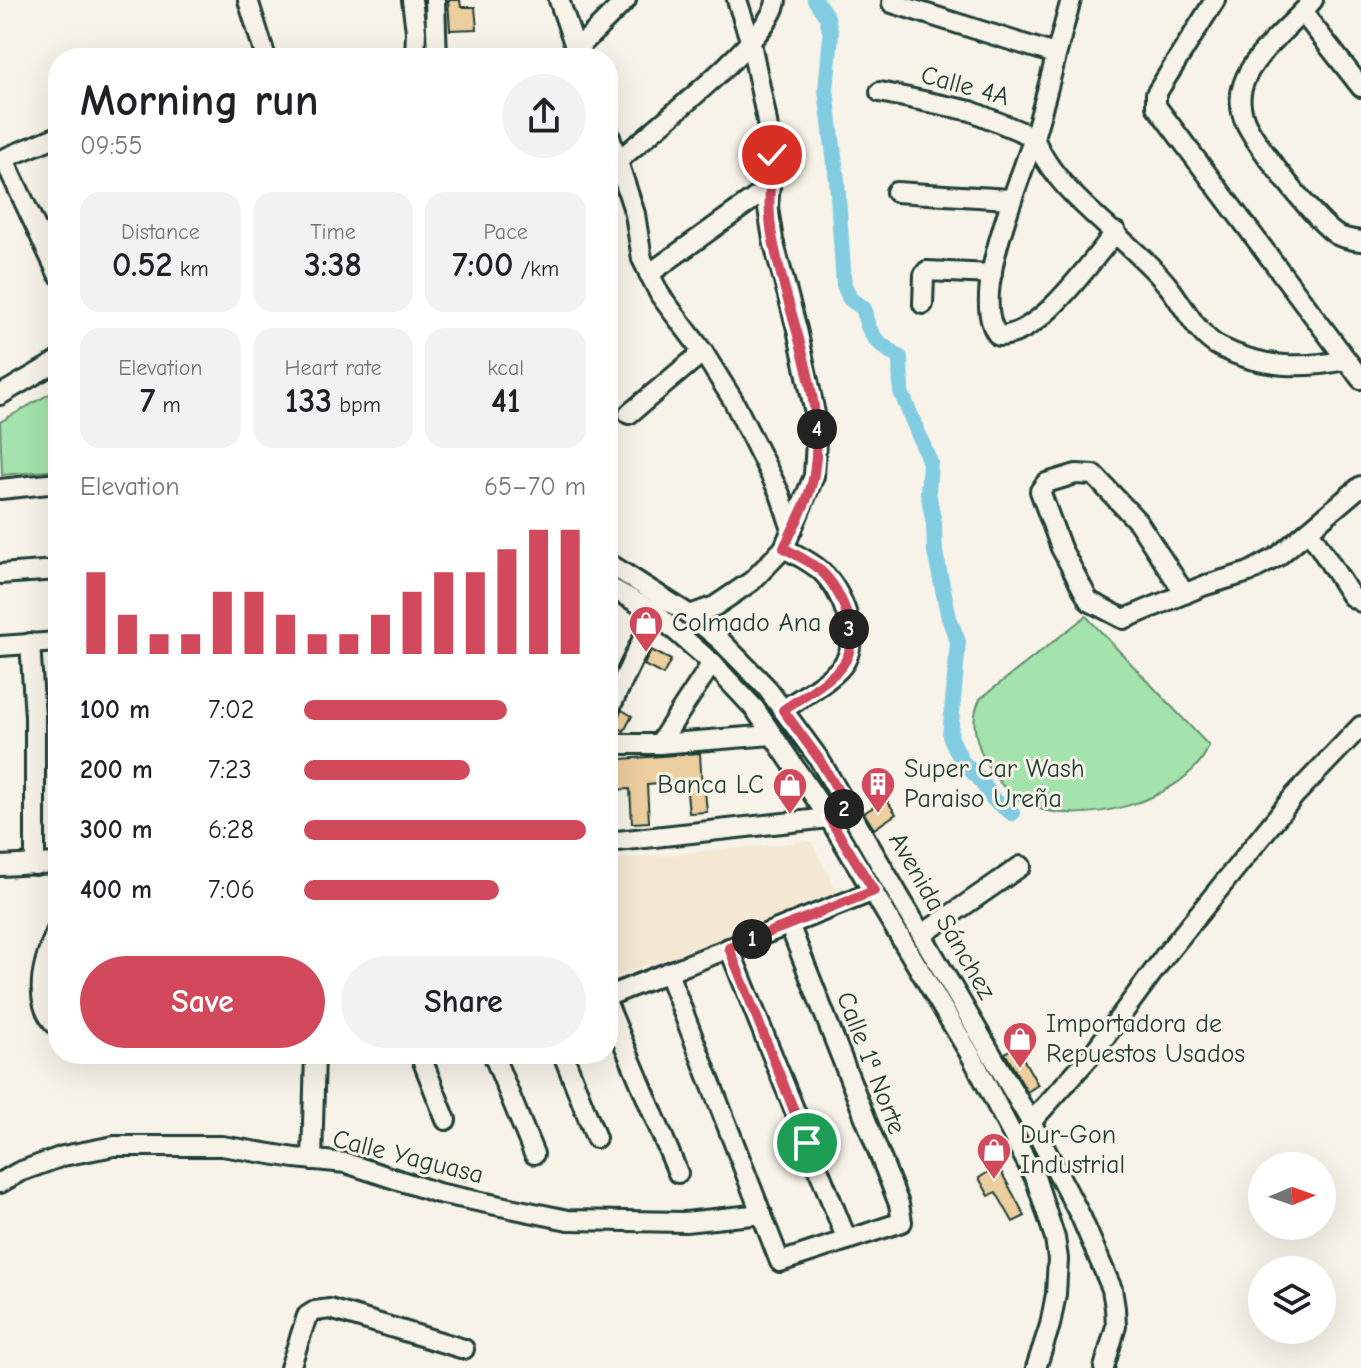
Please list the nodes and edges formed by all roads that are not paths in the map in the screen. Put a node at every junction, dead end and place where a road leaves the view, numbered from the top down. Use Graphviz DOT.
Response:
graph roads {
  1 [pos="248,0"];
  2 [pos="412,0"];
  3 [pos="435,0"];
  4 [pos="559,0"];
  5 [pos="626,0"];
  6 [pos="737,0"];
  7 [pos="776,0"];
  8 [pos="1071,0"];
  9 [pos="1215,0"];
  10 [pos="892,3"];
  11 [pos="1308,6"];
  12 [pos="751,43"];
  13 [pos="263,48"];
  14 [pos="415,48"];
  15 [pos="437,48"];
  16 [pos="576,48"];
  17 [pos="583,48"];
  18 [pos="1055,54"];
  19 [pos="1361,87"];
  20 [pos="880,92"];
  21 [pos="1034,137"];
  22 [pos="48,140"];
  23 [pos="2,160"];
  24 [pos="619,160"];
  25 [pos="770,187"];
  26 [pos="896,192"];
  27 [pos="1010,199"];
  28 [pos="1116,232"];
  29 [pos="1361,241"];
  30 [pos="48,254"];
  31 [pos="649,274"];
  32 [pos="992,274"];
  33 [pos="923,304"];
  34 [pos="703,352"];
  35 [pos="1346,360"];
  36 [pos="48,367"];
  37 [pos="1361,379"];
  38 [pos="0,395"];
  39 [pos="629,414"];
  40 [pos="48,484"];
  41 [pos="1361,486"];
  42 [pos="0,489"];
  43 [pos="792,530"];
  44 [pos="1310,532"];
  45 [pos="784,548"];
  46 [pos="618,569"];
  47 [pos="48,571"];
  48 [pos="0,574"];
  49 [pos="618,592"];
  50 [pos="1185,594"];
  51 [pos="1361,602"];
  52 [pos="655,613"];
  53 [pos="690,615"];
  54 [pos="48,642"];
  55 [pos="30,643"];
  56 [pos="0,646"];
  57 [pos="712,663"];
  58 [pos="618,691"];
  59 [pos="783,710"];
  60 [pos="1361,726"];
  61 [pos="773,735"];
  62 [pos="618,744"];
  63 [pos="659,744"];
  64 [pos="848,807"];
  65 [pos="829,818"];
  66 [pos="618,841"];
  67 [pos="48,864"];
  68 [pos="35,865"];
  69 [pos="0,866"];
  70 [pos="1021,866"];
  71 [pos="874,891"];
  72 [pos="789,924"];
  73 [pos="923,934"];
  74 [pos="729,948"];
  75 [pos="668,973"];
  76 [pos="48,989"];
  77 [pos="618,992"];
  78 [pos="48,1015"];
  79 [pos="618,1030"];
  80 [pos="315,1064"];
  81 [pos="424,1064"];
  82 [pos="497,1064"];
  83 [pos="567,1064"];
  84 [pos="446,1120"];
  85 [pos="1031,1122"];
  86 [pos="596,1138"];
  87 [pos="534,1154"];
  88 [pos="312,1160"];
  89 [pos="678,1173"];
  90 [pos="0,1183"];
  91 [pos="762,1214"];
  92 [pos="847,1240"];
  93 [pos="464,1349"];
  94 [pos="290,1368"];
  95 [pos="1036,1368"];
  96 [pos="1104,1368"];
  1 -- 13 [label="street"];
  2 -- 14 [label="street"];
  3 -- 15 [label="street"];
  4 -- 16 [label="street"];
  5 -- 17 [label="street"];
  6 -- 12 [label="street"];
  7 -- 12 [label="street"];
  8 -- 18 [label="street"];
  9 -- 35 [label="street"];
  10 -- 18 [label="street"];
  11 -- 19 [label="street"];
  11 -- 29 [label="street"];
  12 -- 24 [label="street"];
  12 -- 25 [label="street"];
  18 -- 21 [label="street"];
  20 -- 21 [label="street, Calle 4A"];
  21 -- 27 [label="street"];
  21 -- 28 [label="street"];
  22 -- 23 [label="street"];
  23 -- 30 [label="street"];
  24 -- 31 [label="street"];
  25 -- 31 [label="street"];
  25 -- 43 [label="street"];
  26 -- 27 [label="street"];
  27 -- 32 [label="street"];
  28 -- 32 [label="street"];
  28 -- 35 [label="street"];
  31 -- 34 [label="street"];
  32 -- 33 [label="street"];
  34 -- 39 [label="street"];
  34 -- 43 [label="street"];
  35 -- 37 [label="street"];
  36 -- 38 [label="street"];
  40 -- 42 [label="street"];
  41 -- 44 [label="street"];
  43 -- 45 [label="street"];
  44 -- 50 [label="street"];
  44 -- 51 [label="street"];
  45 -- 53 [label="street"];
  45 -- 59 [label="street"];
  46 -- 53 [label="street, Avenida Sánchez"];
  47 -- 48 [label="street"];
  49 -- 52 [label="street, Avenida Sánchez"];
  50 -- 50 [label="street"];
  52 -- 57 [label="street, Avenida Sánchez"];
  52 -- 58 [label="street"];
  53 -- 59 [label="street, Avenida Sánchez"];
  54 -- 55 [label="street"];
  55 -- 56 [label="street"];
  55 -- 68 [label="street"];
  57 -- 61 [label="street, Avenida Sánchez"];
  57 -- 63 [label="street"];
  59 -- 64 [label="street, Avenida Sánchez"];
  60 -- 85 [label="street"];
  61 -- 63 [label="street"];
  61 -- 65 [label="street, Avenida Sánchez"];
  62 -- 63 [label="street"];
  64 -- 65 [label="street"];
  64 -- 73 [label="street, Avenida Sánchez"];
  65 -- 66 [label="street"];
  65 -- 71 [label="street, Avenida Sánchez"];
  67 -- 68 [label="street"];
  68 -- 69 [label="street"];
  70 -- 73 [label="street"];
  71 -- 72 [label="street"];
  71 -- 95 [label="street, Avenida Sánchez"];
  72 -- 74 [label="street"];
  72 -- 92 [label="street, Calle 1ª Norte"];
  73 -- 85 [label="street, Avenida Sánchez"];
  74 -- 75 [label="street"];
  74 -- 92 [label="street"];
  75 -- 77 [label="street"];
  75 -- 91 [label="street"];
  76 -- 78 [label="street"];
  79 -- 89 [label="street"];
  80 -- 88 [label="street"];
  81 -- 84 [label="street"];
  82 -- 87 [label="street"];
  83 -- 86 [label="street"];
  85 -- 96 [label="street, Avenida Sánchez"];
  88 -- 90 [label="street, Calle Yaguasa"];
  88 -- 91 [label="street, Calle Yaguasa"];
  91 -- 92 [label="street"];
  93 -- 94 [label="street"];
}
